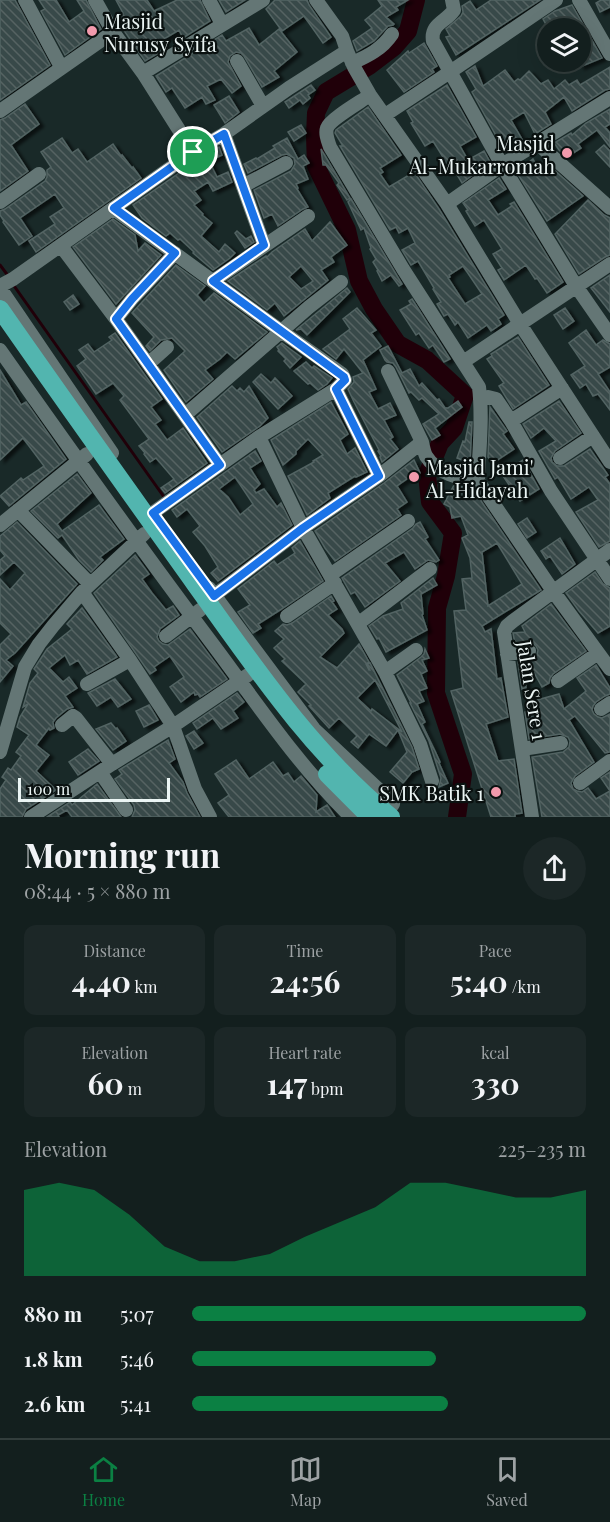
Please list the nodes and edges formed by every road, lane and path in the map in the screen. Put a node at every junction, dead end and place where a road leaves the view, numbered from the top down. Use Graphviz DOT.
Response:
graph roads {
  1 [pos="25,0"];
  2 [pos="95,0"];
  3 [pos="209,0"];
  4 [pos="263,0"];
  5 [pos="316,0"];
  6 [pos="453,0"];
  7 [pos="556,0"];
  8 [pos="579,0"];
  9 [pos="222,24"];
  10 [pos="113,32"];
  11 [pos="392,34"];
  12 [pos="610,54"];
  13 [pos="351,60"];
  14 [pos="237,61"];
  15 [pos="61,67"];
  16 [pos="450,72"];
  17 [pos="143,73"];
  18 [pos="367,89"];
  19 [pos="610,98"];
  20 [pos="263,106"];
  21 [pos="0,111"];
  22 [pos="385,115"];
  23 [pos="224,134"];
  24 [pos="537,143"];
  25 [pos="193,152"];
  26 [pos="286,163"];
  27 [pos="502,165"];
  28 [pos="39,174"];
  29 [pos="243,186"];
  30 [pos="0,202"];
  31 [pos="447,204"];
  32 [pos="114,208"];
  33 [pos="610,208"];
  34 [pos="308,216"];
  35 [pos="264,245"];
  36 [pos="61,246"];
  37 [pos="175,253"];
  38 [pos="610,264"];
  39 [pos="213,281"];
  40 [pos="341,282"];
  41 [pos="4,284"];
  42 [pos="576,286"];
  43 [pos="1,317"];
  44 [pos="116,319"];
  45 [pos="520,324"];
  46 [pos="281,331"];
  47 [pos="610,335"];
  48 [pos="167,347"];
  49 [pos="0,350"];
  50 [pos="463,362"];
  51 [pos="148,364"];
  52 [pos="388,371"];
  53 [pos="51,372"];
  54 [pos="562,388"];
  55 [pos="336,389"];
  56 [pos="480,399"];
  57 [pos="46,406"];
  58 [pos="185,415"];
  59 [pos="511,421"];
  60 [pos="593,436"];
  61 [pos="259,437"];
  62 [pos="422,442"];
  63 [pos="95,456"];
  64 [pos="560,458"];
  65 [pos="610,462"];
  66 [pos="220,465"];
  67 [pos="379,476"];
  68 [pos="478,481"];
  69 [pos="0,506"];
  70 [pos="10,518"];
  71 [pos="408,521"];
  72 [pos="145,526"];
  73 [pos="303,528"];
  74 [pos="610,550"];
  75 [pos="169,559"];
  76 [pos="596,560"];
  77 [pos="430,569"];
  78 [pos="333,579"];
  79 [pos="610,579"];
  80 [pos="86,588"];
  81 [pos="553,591"];
  82 [pos="211,599"];
  83 [pos="287,616"];
  84 [pos="359,623"];
  85 [pos="166,636"];
  86 [pos="231,643"];
  87 [pos="416,650"];
  88 [pos="529,651"];
  89 [pos="598,653"];
  90 [pos="507,654"];
  91 [pos="130,660"];
  92 [pos="610,669"];
  93 [pos="386,672"];
  94 [pos="244,678"];
  95 [pos="558,681"];
  96 [pos="87,684"];
  97 [pos="271,691"];
  98 [pos="62,725"];
  99 [pos="173,726"];
  100 [pos="561,743"];
  101 [pos="522,749"];
  102 [pos="0,752"];
  103 [pos="610,761"];
  104 [pos="106,768"];
  105 [pos="432,781"];
  106 [pos="580,783"];
  107 [pos="126,810"];
  108 [pos="383,816"];
  109 [pos="31,817"];
  110 [pos="210,817"];
  111 [pos="351,817"];
  112 [pos="532,817"];
  1 -- 15 [label="street"];
  2 -- 10 [label="street"];
  3 -- 9 [label="street"];
  4 -- 9 [label="street"];
  5 -- 13 [label="street"];
  6 -- 16 [label="street"];
  7 -- 16 [label="street"];
  8 -- 12 [label="street"];
  9 -- 17 [label="street"];
  10 -- 15 [label="street"];
  10 -- 17 [label="street"];
  11 -- 13 [label="street"];
  13 -- 18 [label="street"];
  13 -- 20 [label="street"];
  14 -- 20 [label="street"];
  15 -- 21 [label="street"];
  16 -- 22 [label="street"];
  16 -- 27 [label="street"];
  17 -- 25 [label="street"];
  18 -- 22 [label="street"];
  18 -- 50 [label="street"];
  19 -- 24 [label="street"];
  20 -- 23 [label="street"];
  22 -- 31 [label="street"];
  23 -- 25 [label="street"];
  23 -- 29 [label="street"];
  24 -- 27 [label="street"];
  24 -- 33 [label="street"];
  25 -- 32 [label="street"];
  26 -- 29 [label="street"];
  27 -- 31 [label="street"];
  27 -- 42 [label="street"];
  28 -- 30 [label="street"];
  29 -- 35 [label="street"];
  31 -- 45 [label="street"];
  32 -- 36 [label="street"];
  32 -- 37 [label="street"];
  34 -- 35 [label="street"];
  35 -- 39 [label="street"];
  36 -- 41 [label="street"];
  36 -- 44 [label="street"];
  37 -- 39 [label="street"];
  37 -- 44 [label="street"];
  38 -- 42 [label="street"];
  39 -- 46 [label="street"];
  40 -- 46 [label="street"];
  41 -- 53 [label="street"];
  42 -- 45 [label="street"];
  42 -- 47 [label="street"];
  43 -- 53 [label="highway"];
  43 -- 57 [label="highway"];
  44 -- 51 [label="street"];
  45 -- 50 [label="street"];
  45 -- 54 [label="street"];
  46 -- 55 [label="street"];
  46 -- 58 [label="street"];
  48 -- 51 [label="street"];
  49 -- 57 [label="street"];
  50 -- 56 [label="street"];
  51 -- 58 [label="street"];
  52 -- 62 [label="street"];
  53 -- 63 [label="highway"];
  54 -- 59 [label="street"];
  54 -- 60 [label="street"];
  55 -- 61 [label="street"];
  55 -- 67 [label="street"];
  56 -- 59 [label="street"];
  56 -- 68 [label="street"];
  57 -- 63 [label="highway"];
  58 -- 66 [label="street"];
  59 -- 76 [label="street"];
  60 -- 64 [label="street"];
  60 -- 65 [label="street"];
  61 -- 66 [label="street"];
  61 -- 73 [label="street"];
  62 -- 67 [label="street"];
  62 -- 68 [label="street"];
  63 -- 70 [label="street"];
  63 -- 72 [label="highway"];
  63 -- 72 [label="highway"];
  66 -- 72 [label="street"];
  67 -- 73 [label="street"];
  68 -- 81 [label="street"];
  69 -- 70 [label="street"];
  70 -- 80 [label="street"];
  71 -- 78 [label="street"];
  72 -- 75 [label="highway"];
  72 -- 75 [label="highway"];
  72 -- 80 [label="street"];
  73 -- 78 [label="street"];
  73 -- 82 [label="street"];
  74 -- 76 [label="street, Jalan Sere 1"];
  75 -- 82 [label="highway"];
  76 -- 79 [label="street"];
  76 -- 81 [label="street, Jalan Sere 1"];
  77 -- 84 [label="street"];
  78 -- 83 [label="street"];
  78 -- 84 [label="street"];
  80 -- 91 [label="street"];
  80 -- 102 [label="street"];
  81 -- 89 [label="street"];
  81 -- 90 [label="street, Jalan Sere 1"];
  82 -- 85 [label="street"];
  82 -- 86 [label="highway"];
  84 -- 93 [label="street"];
  86 -- 94 [label="highway"];
  86 -- 97 [label="highway"];
  87 -- 93 [label="street"];
  88 -- 90 [label="street"];
  89 -- 92 [label="street"];
  89 -- 95 [label="street"];
  90 -- 101 [label="street, Jalan Sere 1"];
  91 -- 96 [label="street"];
  91 -- 99 [label="street"];
  93 -- 105 [label="street"];
  94 -- 97 [label="highway"];
  94 -- 99 [label="street"];
  97 -- 108 [label="highway"];
  97 -- 108 [label="street"];
  97 -- 111 [label="street"];
  98 -- 104 [label="street"];
  99 -- 104 [label="street"];
  99 -- 110 [label="street"];
  100 -- 101 [label="street"];
  101 -- 112 [label="street, Jalan Sere 1"];
  103 -- 106 [label="street"];
  104 -- 107 [label="street"];
  104 -- 109 [label="street"];
}
